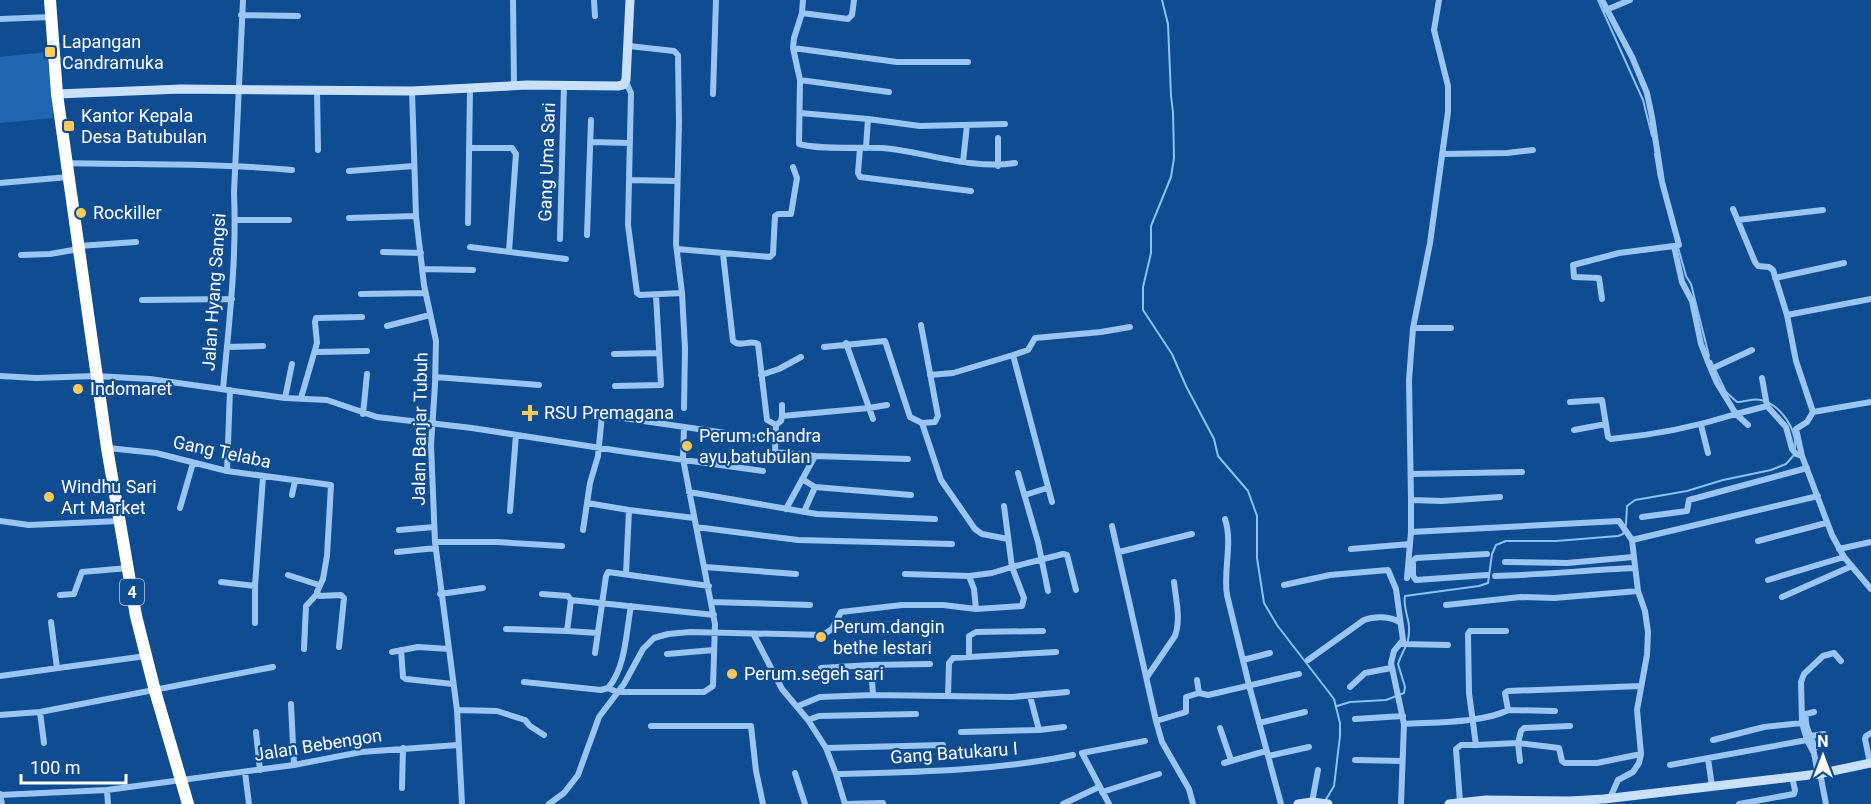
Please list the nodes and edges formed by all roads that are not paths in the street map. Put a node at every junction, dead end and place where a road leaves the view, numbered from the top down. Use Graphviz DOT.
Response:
graph roads {
  1 [pos="50,0"];
  2 [pos="243,0"];
  3 [pos="513,0"];
  4 [pos="594,0"];
  5 [pos="630,0"];
  6 [pos="716,0"];
  7 [pos="803,0"];
  8 [pos="854,0"];
  9 [pos="1438,0"];
  10 [pos="1602,0"];
  11 [pos="1630,0"];
  12 [pos="1606,9"];
  13 [pos="802,13"];
  14 [pos="241,15"];
  15 [pos="298,16"];
  16 [pos="595,16"];
  17 [pos="51,17"];
  18 [pos="0,19"];
  19 [pos="629,46"];
  20 [pos="793,48"];
  21 [pos="968,62"];
  22 [pos="800,80"];
  23 [pos="626,82"];
  24 [pos="564,85"];
  25 [pos="514,86"];
  26 [pos="470,88"];
  27 [pos="239,90"];
  28 [pos="317,90"];
  29 [pos="412,91"];
  30 [pos="889,92"];
  31 [pos="57,94"];
  32 [pos="713,94"];
  33 [pos="800,113"];
  34 [pos="868,118"];
  35 [pos="591,120"];
  36 [pos="1005,124"];
  37 [pos="967,125"];
  38 [pos="998,138"];
  39 [pos="591,142"];
  40 [pos="630,143"];
  41 [pos="469,148"];
  42 [pos="863,148"];
  43 [pos="318,150"];
  44 [pos="1533,150"];
  45 [pos="1442,154"];
  46 [pos="963,162"];
  47 [pos="67,163"];
  48 [pos="1015,163"];
  49 [pos="236,165"];
  50 [pos="414,166"];
  51 [pos="998,166"];
  52 [pos="793,167"];
  53 [pos="292,170"];
  54 [pos="349,171"];
  55 [pos="69,177"];
  56 [pos="629,180"];
  57 [pos="677,181"];
  58 [pos="0,183"];
  59 [pos="971,191"];
  60 [pos="1733,209"];
  61 [pos="1823,210"];
  62 [pos="416,216"];
  63 [pos="349,218"];
  64 [pos="235,220"];
  65 [pos="289,220"];
  66 [pos="1738,220"];
  67 [pos="468,222"];
  68 [pos="587,235"];
  69 [pos="560,239"];
  70 [pos="136,242"];
  71 [pos="1674,246"];
  72 [pos="470,247"];
  73 [pos="79,248"];
  74 [pos="677,249"];
  75 [pos="509,251"];
  76 [pos="383,252"];
  77 [pos="420,254"];
  78 [pos="723,254"];
  79 [pos="21,255"];
  80 [pos="566,259"];
  81 [pos="1844,263"];
  82 [pos="423,269"];
  83 [pos="473,270"];
  84 [pos="1775,278"];
  85 [pos="425,293"];
  86 [pos="682,293"];
  87 [pos="361,294"];
  88 [pos="656,295"];
  89 [pos="232,299"];
  90 [pos="1602,299"];
  91 [pos="1871,299"];
  92 [pos="142,300"];
  93 [pos="430,315"];
  94 [pos="1787,315"];
  95 [pos="362,317"];
  96 [pos="921,324"];
  97 [pos="387,326"];
  98 [pos="1130,327"];
  99 [pos="1413,328"];
  100 [pos="1451,328"];
  101 [pos="846,344"];
  102 [pos="263,346"];
  103 [pos="227,347"];
  104 [pos="824,347"];
  105 [pos="1752,350"];
  106 [pos="367,351"];
  107 [pos="316,352"];
  108 [pos="659,353"];
  109 [pos="614,354"];
  110 [pos="1013,355"];
  111 [pos="801,357"];
  112 [pos="292,364"];
  113 [pos="1711,369"];
  114 [pos="367,374"];
  115 [pos="761,375"];
  116 [pos="930,375"];
  117 [pos="0,376"];
  118 [pos="96,376"];
  119 [pos="435,377"];
  120 [pos="1762,378"];
  121 [pos="539,385"];
  122 [pos="615,386"];
  123 [pos="223,388"];
  124 [pos="231,390"];
  125 [pos="285,398"];
  126 [pos="301,398"];
  127 [pos="1570,402"];
  128 [pos="1871,402"];
  129 [pos="782,405"];
  130 [pos="887,405"];
  131 [pos="1767,406"];
  132 [pos="684,408"];
  133 [pos="869,408"];
  134 [pos="1813,412"];
  135 [pos="363,414"];
  136 [pos="1736,414"];
  137 [pos="782,416"];
  138 [pos="873,418"];
  139 [pos="432,423"];
  140 [pos="922,423"];
  141 [pos="1606,424"];
  142 [pos="776,425"];
  143 [pos="1701,425"];
  144 [pos="1748,425"];
  145 [pos="684,428"];
  146 [pos="1574,430"];
  147 [pos="516,435"];
  148 [pos="775,440"];
  149 [pos="107,448"];
  150 [pos="599,448"];
  151 [pos="1708,453"];
  152 [pos="814,456"];
  153 [pos="1802,456"];
  154 [pos="683,459"];
  155 [pos="908,459"];
  156 [pos="193,463"];
  157 [pos="1807,468"];
  158 [pos="227,471"];
  159 [pos="763,471"];
  160 [pos="1522,472"];
  161 [pos="1018,473"];
  162 [pos="1411,474"];
  163 [pos="263,477"];
  164 [pos="802,479"];
  165 [pos="295,481"];
  166 [pos="814,487"];
  167 [pos="1047,488"];
  168 [pos="689,492"];
  169 [pos="292,495"];
  170 [pos="910,495"];
  171 [pos="1025,495"];
  172 [pos="1818,496"];
  173 [pos="1500,497"];
  174 [pos="1411,500"];
  175 [pos="1052,502"];
  176 [pos="587,503"];
  177 [pos="1004,506"];
  178 [pos="180,508"];
  179 [pos="786,509"];
  180 [pos="629,510"];
  181 [pos="510,511"];
  182 [pos="804,512"];
  183 [pos="1642,517"];
  184 [pos="694,518"];
  185 [pos="935,519"];
  186 [pos="1225,519"];
  187 [pos="0,521"];
  188 [pos="120,521"];
  189 [pos="1826,523"];
  190 [pos="1113,526"];
  191 [pos="434,527"];
  192 [pos="696,527"];
  193 [pos="399,530"];
  194 [pos="583,530"];
  195 [pos="1411,532"];
  196 [pos="1192,534"];
  197 [pos="1008,538"];
  198 [pos="1632,540"];
  199 [pos="1758,541"];
  200 [pos="1871,542"];
  201 [pos="952,544"];
  202 [pos="1410,544"];
  203 [pos="435,545"];
  204 [pos="562,546"];
  205 [pos="1351,549"];
  206 [pos="1839,549"];
  207 [pos="397,552"];
  208 [pos="1119,552"];
  209 [pos="1487,554"];
  210 [pos="1633,557"];
  211 [pos="1844,557"];
  212 [pos="1041,559"];
  213 [pos="1505,562"];
  214 [pos="1852,566"];
  215 [pos="705,567"];
  216 [pos="1012,567"];
  217 [pos="128,568"];
  218 [pos="1634,568"];
  219 [pos="626,574"];
  220 [pos="796,574"];
  221 [pos="905,574"];
  222 [pos="288,575"];
  223 [pos="1487,575"];
  224 [pos="969,576"];
  225 [pos="1496,576"];
  226 [pos="1410,577"];
  227 [pos="1768,580"];
  228 [pos="221,582"];
  229 [pos="1174,582"];
  230 [pos="320,585"];
  231 [pos="1284,585"];
  232 [pos="255,586"];
  233 [pos="708,586"];
  234 [pos="483,588"];
  235 [pos="1396,589"];
  236 [pos="1871,589"];
  237 [pos="1076,590"];
  238 [pos="1048,591"];
  239 [pos="1638,591"];
  240 [pos="317,594"];
  241 [pos="440,594"];
  242 [pos="542,594"];
  243 [pos="60,595"];
  244 [pos="1782,597"];
  245 [pos="571,600"];
  246 [pos="711,602"];
  247 [pos="603,604"];
  248 [pos="810,605"];
  249 [pos="1446,605"];
  250 [pos="631,606"];
  251 [pos="976,609"];
  252 [pos="714,615"];
  253 [pos="1399,621"];
  254 [pos="51,622"];
  255 [pos="255,623"];
  256 [pos="506,629"];
  257 [pos="1043,630"];
  258 [pos="567,631"];
  259 [pos="1506,631"];
  260 [pos="598,633"];
  261 [pos="716,633"];
  262 [pos="754,635"];
  263 [pos="1402,644"];
  264 [pos="1448,645"];
  265 [pos="339,647"];
  266 [pos="304,649"];
  267 [pos="449,649"];
  268 [pos="401,650"];
  269 [pos="714,650"];
  270 [pos="392,652"];
  271 [pos="1056,652"];
  272 [pos="595,653"];
  273 [pos="1270,653"];
  274 [pos="667,654"];
  275 [pos="146,656"];
  276 [pos="969,657"];
  277 [pos="1242,660"];
  278 [pos="1308,660"];
  279 [pos="1841,661"];
  280 [pos="930,664"];
  281 [pos="871,665"];
  282 [pos="273,667"];
  283 [pos="57,668"];
  284 [pos="821,668"];
  285 [pos="1391,668"];
  286 [pos="1299,674"];
  287 [pos="0,676"];
  288 [pos="1147,677"];
  289 [pos="1197,680"];
  290 [pos="524,682"];
  291 [pos="453,684"];
  292 [pos="1249,685"];
  293 [pos="1641,686"];
  294 [pos="1350,687"];
  295 [pos="608,688"];
  296 [pos="155,691"];
  297 [pos="617,692"];
  298 [pos="1067,692"];
  299 [pos="1199,693"];
  300 [pos="873,695"];
  301 [pos="948,696"];
  302 [pos="1030,696"];
  303 [pos="291,704"];
  304 [pos="798,706"];
  305 [pos="456,710"];
  306 [pos="1508,710"];
  307 [pos="1555,711"];
  308 [pos="40,712"];
  309 [pos="1305,712"];
  310 [pos="1814,712"];
  311 [pos="916,714"];
  312 [pos="0,715"];
  313 [pos="1403,716"];
  314 [pos="1355,719"];
  315 [pos="1473,719"];
  316 [pos="808,720"];
  317 [pos="1156,721"];
  318 [pos="1259,723"];
  319 [pos="1802,723"];
  320 [pos="1404,724"];
  321 [pos="651,726"];
  322 [pos="1064,726"];
  323 [pos="1570,726"];
  324 [pos="1220,728"];
  325 [pos="1039,730"];
  326 [pos="256,732"];
  327 [pos="961,732"];
  328 [pos="1824,734"];
  329 [pos="1871,734"];
  330 [pos="544,735"];
  331 [pos="1808,738"];
  332 [pos="1713,740"];
  333 [pos="1145,741"];
  334 [pos="44,743"];
  335 [pos="1518,743"];
  336 [pos="458,745"];
  337 [pos="943,745"];
  338 [pos="1476,745"];
  339 [pos="1309,747"];
  340 [pos="403,748"];
  341 [pos="826,748"];
  342 [pos="1267,754"];
  343 [pos="1641,754"];
  344 [pos="1073,755"];
  345 [pos="1708,759"];
  346 [pos="1355,760"];
  347 [pos="1402,761"];
  348 [pos="1520,761"];
  349 [pos="1871,763"];
  350 [pos="294,765"];
  351 [pos="1670,765"];
  352 [pos="260,770"];
  353 [pos="1318,770"];
  354 [pos="245,772"];
  355 [pos="795,773"];
  356 [pos="836,774"];
  357 [pos="1159,774"];
  358 [pos="1819,774"];
  359 [pos="1792,777"];
  360 [pos="182,781"];
  361 [pos="1713,786"];
  362 [pos="402,788"];
  363 [pos="1101,789"];
  364 [pos="107,790"];
  365 [pos="0,795"];
  366 [pos="1606,800"];
  367 [pos="1312,802"];
  368 [pos="1460,802"];
  369 [pos="1473,802"];
  370 [pos="883,803"];
  371 [pos="1751,803"];
  372 [pos="2,804"];
  373 [pos="108,804"];
  374 [pos="188,804"];
  375 [pos="249,804"];
  376 [pos="462,804"];
  377 [pos="549,804"];
  378 [pos="763,804"];
  379 [pos="805,804"];
  380 [pos="845,804"];
  381 [pos="1064,804"];
  382 [pos="1109,804"];
  383 [pos="1192,804"];
  384 [pos="1281,804"];
  385 [pos="1300,804"];
  386 [pos="1328,804"];
  387 [pos="1401,804"];
  388 [pos="1449,804"];
  389 [pos="1739,804"];
  390 [pos="1826,804"];
  1 -- 17 [label="highway, 4"];
  2 -- 14 [label="street, Jalan Hyang Sangsi"];
  3 -- 25 [label="street"];
  4 -- 16 [label="street"];
  5 -- 19 [label="street"];
  6 -- 32 [label="street"];
  7 -- 13 [label="street"];
  8 -- 13 [label="street"];
  9 -- 45 [label="street"];
  10 -- 12 [label="street"];
  11 -- 12 [label="street"];
  12 -- 71 [label="street"];
  13 -- 20 [label="street"];
  14 -- 15 [label="street"];
  14 -- 27 [label="street, Jalan Hyang Sangsi"];
  17 -- 18 [label="street"];
  17 -- 31 [label="highway, 4"];
  19 -- 23 [label="street"];
  19 -- 57 [label="street"];
  20 -- 21 [label="street"];
  20 -- 22 [label="street"];
  22 -- 30 [label="street"];
  22 -- 33 [label="street"];
  23 -- 24 [label="street"];
  23 -- 40 [label="street"];
  24 -- 25 [label="street"];
  24 -- 69 [label="street, Gang Uma Sari"];
  25 -- 26 [label="street"];
  26 -- 29 [label="street"];
  26 -- 41 [label="street"];
  27 -- 28 [label="street"];
  27 -- 31 [label="street"];
  27 -- 49 [label="street, Jalan Hyang Sangsi"];
  28 -- 29 [label="street"];
  28 -- 43 [label="street"];
  29 -- 50 [label="street, Jalan Banjar Tubuh"];
  31 -- 47 [label="highway, 4"];
  33 -- 34 [label="street"];
  33 -- 42 [label="street"];
  34 -- 37 [label="street"];
  34 -- 42 [label="street"];
  35 -- 39 [label="street"];
  36 -- 37 [label="street"];
  37 -- 46 [label="street"];
  38 -- 51 [label="street"];
  39 -- 40 [label="street"];
  39 -- 68 [label="street"];
  40 -- 56 [label="street"];
  41 -- 67 [label="street"];
  41 -- 75 [label="street"];
  42 -- 46 [label="street"];
  42 -- 59 [label="street"];
  44 -- 45 [label="street"];
  45 -- 99 [label="street"];
  46 -- 51 [label="street"];
  47 -- 49 [label="street"];
  47 -- 55 [label="highway, 4"];
  48 -- 51 [label="street"];
  49 -- 53 [label="street"];
  49 -- 64 [label="street, Jalan Hyang Sangsi"];
  50 -- 54 [label="street"];
  50 -- 62 [label="street, Jalan Banjar Tubuh"];
  52 -- 78 [label="street"];
  55 -- 58 [label="street"];
  55 -- 73 [label="highway, 4"];
  56 -- 57 [label="street"];
  56 -- 88 [label="street"];
  57 -- 74 [label="street"];
  60 -- 66 [label="street"];
  61 -- 66 [label="street"];
  62 -- 63 [label="street"];
  62 -- 77 [label="street, Jalan Banjar Tubuh"];
  64 -- 65 [label="street"];
  64 -- 89 [label="street, Jalan Hyang Sangsi"];
  66 -- 84 [label="street"];
  70 -- 73 [label="street"];
  71 -- 90 [label="street"];
  71 -- 113 [label="street"];
  72 -- 75 [label="street"];
  73 -- 79 [label="street"];
  73 -- 118 [label="highway, 4"];
  74 -- 78 [label="street"];
  74 -- 86 [label="street"];
  75 -- 80 [label="street"];
  76 -- 77 [label="street"];
  77 -- 82 [label="street, Jalan Banjar Tubuh"];
  78 -- 115 [label="street"];
  81 -- 84 [label="street"];
  82 -- 83 [label="street"];
  82 -- 85 [label="street, Jalan Banjar Tubuh"];
  84 -- 94 [label="street"];
  85 -- 87 [label="street"];
  85 -- 93 [label="street, Jalan Banjar Tubuh"];
  86 -- 88 [label="street"];
  86 -- 132 [label="street"];
  88 -- 108 [label="street"];
  89 -- 92 [label="street"];
  89 -- 103 [label="street, Jalan Hyang Sangsi"];
  91 -- 94 [label="street"];
  93 -- 97 [label="street"];
  93 -- 119 [label="street, Jalan Banjar Tubuh"];
  94 -- 134 [label="street"];
  95 -- 107 [label="street"];
  96 -- 116 [label="street"];
  98 -- 110 [label="street"];
  99 -- 100 [label="street"];
  99 -- 162 [label="street"];
  101 -- 104 [label="street"];
  101 -- 133 [label="street"];
  101 -- 140 [label="street"];
  102 -- 103 [label="street"];
  103 -- 123 [label="street, Jalan Hyang Sangsi"];
  105 -- 113 [label="street"];
  106 -- 107 [label="street"];
  107 -- 126 [label="street"];
  108 -- 109 [label="street"];
  108 -- 122 [label="street"];
  110 -- 116 [label="street"];
  110 -- 167 [label="street"];
  111 -- 115 [label="street"];
  112 -- 125 [label="street"];
  113 -- 136 [label="street"];
  114 -- 135 [label="street"];
  115 -- 142 [label="street"];
  116 -- 140 [label="street"];
  117 -- 118 [label="street"];
  118 -- 123 [label="street"];
  118 -- 149 [label="highway, 4"];
  119 -- 121 [label="street"];
  119 -- 139 [label="street, Jalan Banjar Tubuh"];
  120 -- 131 [label="street"];
  123 -- 124 [label="street, Jalan Hyang Sangsi"];
  124 -- 125 [label="street, Jalan Hyang Sangsi"];
  124 -- 158 [label="street"];
  125 -- 126 [label="street, Jalan Hyang Sangsi"];
  126 -- 135 [label="street, Jalan Hyang Sangsi"];
  127 -- 141 [label="street"];
  128 -- 134 [label="street"];
  129 -- 137 [label="street"];
  130 -- 133 [label="street"];
  131 -- 136 [label="street"];
  131 -- 153 [label="street"];
  133 -- 137 [label="street"];
  133 -- 138 [label="street"];
  134 -- 153 [label="street"];
  135 -- 139 [label="street, Jalan Hyang Sangsi"];
  136 -- 143 [label="street"];
  136 -- 144 [label="street"];
  137 -- 142 [label="street"];
  139 -- 147 [label="street, Jalan Hyang Sangsi"];
  139 -- 191 [label="street, Jalan Banjar Tubuh"];
  140 -- 197 [label="street"];
  141 -- 143 [label="street"];
  141 -- 146 [label="street"];
  142 -- 148 [label="street"];
  143 -- 151 [label="street"];
  145 -- 148 [label="street"];
  145 -- 150 [label="street"];
  145 -- 154 [label="street"];
  147 -- 150 [label="street, Jalan Hyang Sangsi"];
  147 -- 181 [label="street"];
  148 -- 152 [label="street"];
  149 -- 156 [label="street, Gang Telaba"];
  149 -- 188 [label="highway, 4"];
  150 -- 154 [label="street, Jalan Hyang Sangsi"];
  150 -- 176 [label="street"];
  152 -- 155 [label="street"];
  152 -- 164 [label="street"];
  153 -- 157 [label="street"];
  154 -- 159 [label="street, Jalan Hyang Sangsi"];
  154 -- 168 [label="street"];
  156 -- 158 [label="street, Gang Telaba"];
  156 -- 178 [label="street"];
  157 -- 172 [label="street"];
  157 -- 183 [label="street"];
  158 -- 163 [label="street, Gang Telaba"];
  160 -- 162 [label="street"];
  161 -- 171 [label="street"];
  162 -- 174 [label="street"];
  163 -- 165 [label="street, Gang Telaba"];
  163 -- 232 [label="street"];
  164 -- 166 [label="street"];
  164 -- 179 [label="street"];
  165 -- 169 [label="street"];
  165 -- 230 [label="street, Gang Telaba"];
  166 -- 170 [label="street"];
  166 -- 182 [label="street"];
  167 -- 171 [label="street"];
  167 -- 175 [label="street"];
  168 -- 179 [label="street"];
  168 -- 184 [label="street"];
  171 -- 212 [label="street"];
  172 -- 189 [label="street"];
  172 -- 198 [label="street"];
  173 -- 174 [label="street"];
  174 -- 195 [label="street"];
  176 -- 180 [label="street"];
  176 -- 194 [label="street"];
  177 -- 197 [label="street"];
  179 -- 182 [label="street"];
  180 -- 184 [label="street"];
  180 -- 219 [label="street"];
  182 -- 185 [label="street"];
  184 -- 192 [label="street"];
  186 -- 277 [label="street"];
  187 -- 188 [label="street"];
  188 -- 217 [label="highway, 4"];
  189 -- 199 [label="street"];
  189 -- 206 [label="street"];
  190 -- 208 [label="street"];
  191 -- 193 [label="street"];
  191 -- 203 [label="street, Jalan Banjar Tubuh"];
  192 -- 201 [label="street"];
  192 -- 215 [label="street"];
  195 -- 198 [label="street"];
  195 -- 202 [label="street"];
  196 -- 208 [label="street"];
  197 -- 216 [label="street"];
  198 -- 210 [label="street"];
  200 -- 206 [label="street"];
  202 -- 205 [label="street"];
  202 -- 226 [label="street"];
  203 -- 204 [label="street"];
  203 -- 207 [label="street"];
  203 -- 241 [label="street, Jalan Banjar Tubuh"];
  206 -- 211 [label="street"];
  208 -- 288 [label="street"];
  209 -- 226 [label="street"];
  210 -- 213 [label="street"];
  210 -- 218 [label="street"];
  211 -- 214 [label="street"];
  211 -- 227 [label="street"];
  212 -- 216 [label="street"];
  212 -- 237 [label="street"];
  212 -- 238 [label="street"];
  214 -- 236 [label="street"];
  214 -- 244 [label="street"];
  215 -- 220 [label="street"];
  215 -- 233 [label="street"];
  216 -- 224 [label="street"];
  216 -- 251 [label="street"];
  217 -- 243 [label="street"];
  217 -- 275 [label="highway, 4"];
  218 -- 225 [label="street"];
  218 -- 239 [label="street"];
  219 -- 233 [label="street"];
  219 -- 247 [label="street"];
  221 -- 224 [label="street"];
  222 -- 230 [label="street"];
  223 -- 226 [label="street"];
  224 -- 251 [label="street"];
  226 -- 235 [label="street"];
  228 -- 232 [label="street"];
  229 -- 288 [label="street"];
  230 -- 240 [label="street"];
  231 -- 235 [label="street"];
  232 -- 255 [label="street"];
  233 -- 246 [label="street"];
  234 -- 241 [label="street"];
  235 -- 253 [label="street"];
  239 -- 249 [label="street"];
  239 -- 293 [label="street"];
  240 -- 265 [label="street"];
  240 -- 266 [label="street"];
  241 -- 267 [label="street, Jalan Banjar Tubuh"];
  242 -- 245 [label="street"];
  245 -- 247 [label="street"];
  245 -- 258 [label="street"];
  246 -- 248 [label="street"];
  246 -- 252 [label="street"];
  247 -- 250 [label="street"];
  247 -- 260 [label="street"];
  250 -- 252 [label="street"];
  250 -- 295 [label="street"];
  251 -- 262 [label="street"];
  252 -- 261 [label="street"];
  253 -- 263 [label="street"];
  253 -- 278 [label="street"];
  254 -- 283 [label="street"];
  256 -- 258 [label="street"];
  257 -- 276 [label="street"];
  258 -- 260 [label="street"];
  259 -- 315 [label="street"];
  260 -- 272 [label="street"];
  261 -- 262 [label="street"];
  261 -- 269 [label="street"];
  261 -- 297 [label="street"];
  262 -- 304 [label="street"];
  263 -- 264 [label="street"];
  263 -- 285 [label="street"];
  267 -- 268 [label="street"];
  267 -- 291 [label="street, Jalan Banjar Tubuh"];
  268 -- 270 [label="street"];
  268 -- 291 [label="street"];
  269 -- 274 [label="street"];
  269 -- 297 [label="street"];
  271 -- 276 [label="street"];
  273 -- 277 [label="street"];
  275 -- 283 [label="street"];
  275 -- 296 [label="highway, 4"];
  276 -- 301 [label="street"];
  277 -- 292 [label="street"];
  279 -- 319 [label="street"];
  280 -- 281 [label="street"];
  281 -- 284 [label="street"];
  281 -- 300 [label="street"];
  282 -- 296 [label="street"];
  283 -- 287 [label="street"];
  285 -- 294 [label="street"];
  285 -- 313 [label="street"];
  286 -- 292 [label="street"];
  288 -- 317 [label="street"];
  289 -- 299 [label="street"];
  290 -- 295 [label="street"];
  291 -- 305 [label="street, Jalan Banjar Tubuh"];
  292 -- 299 [label="street"];
  292 -- 318 [label="street"];
  293 -- 306 [label="street"];
  293 -- 343 [label="street"];
  295 -- 297 [label="street"];
  296 -- 308 [label="street"];
  296 -- 360 [label="highway, 4"];
  297 -- 377 [label="street"];
  298 -- 302 [label="street"];
  299 -- 317 [label="street"];
  300 -- 301 [label="street"];
  300 -- 304 [label="street"];
  301 -- 302 [label="street"];
  302 -- 325 [label="street"];
  303 -- 350 [label="street"];
  304 -- 316 [label="street"];
  305 -- 330 [label="street"];
  305 -- 336 [label="street, Jalan Banjar Tubuh"];
  306 -- 307 [label="street"];
  306 -- 315 [label="street"];
  308 -- 312 [label="street"];
  308 -- 334 [label="street"];
  309 -- 318 [label="street"];
  310 -- 331 [label="street"];
  311 -- 316 [label="street"];
  313 -- 314 [label="street"];
  313 -- 320 [label="street"];
  315 -- 320 [label="street"];
  315 -- 338 [label="street"];
  316 -- 341 [label="street"];
  317 -- 383 [label="street"];
  318 -- 342 [label="street"];
  319 -- 331 [label="street"];
  319 -- 332 [label="street"];
  320 -- 347 [label="street"];
  321 -- 378 [label="street"];
  322 -- 325 [label="street"];
  323 -- 335 [label="street"];
  324 -- 342 [label="street"];
  325 -- 327 [label="street"];
  326 -- 352 [label="street"];
  328 -- 331 [label="street"];
  329 -- 349 [label="street"];
  331 -- 345 [label="street"];
  331 -- 358 [label="street"];
  333 -- 363 [label="street"];
  335 -- 338 [label="street"];
  335 -- 343 [label="street"];
  335 -- 348 [label="street"];
  336 -- 340 [label="street, Jalan Bebengon"];
  336 -- 376 [label="street, Jalan Banjar Tubuh"];
  337 -- 341 [label="street"];
  338 -- 368 [label="street"];
  339 -- 342 [label="street"];
  340 -- 350 [label="street, Jalan Bebengon"];
  340 -- 362 [label="street"];
  341 -- 356 [label="street"];
  342 -- 384 [label="street"];
  343 -- 366 [label="street"];
  344 -- 356 [label="street, Gang Batukaru I"];
  345 -- 351 [label="street"];
  345 -- 361 [label="street"];
  346 -- 347 [label="street"];
  347 -- 387 [label="street"];
  349 -- 358 [label="street"];
  350 -- 352 [label="street, Jalan Bebengon"];
  352 -- 354 [label="street, Jalan Bebengon"];
  353 -- 367 [label="street"];
  354 -- 360 [label="street, Jalan Bebengon"];
  354 -- 375 [label="street"];
  355 -- 379 [label="street"];
  356 -- 380 [label="street"];
  357 -- 363 [label="street"];
  358 -- 359 [label="street"];
  358 -- 390 [label="street"];
  359 -- 361 [label="street"];
  359 -- 371 [label="street"];
  360 -- 364 [label="street, Jalan Bebengon"];
  360 -- 374 [label="highway, 4"];
  361 -- 366 [label="street"];
  363 -- 381 [label="street"];
  363 -- 382 [label="street"];
  364 -- 365 [label="street, Jalan Bebengon"];
  364 -- 373 [label="street"];
  365 -- 372 [label="street"];
  366 -- 369 [label="street"];
  367 -- 385 [label="street"];
  367 -- 386 [label="street"];
  368 -- 369 [label="street"];
  368 -- 388 [label="street"];
  370 -- 380 [label="street"];
  371 -- 389 [label="street"];
}
